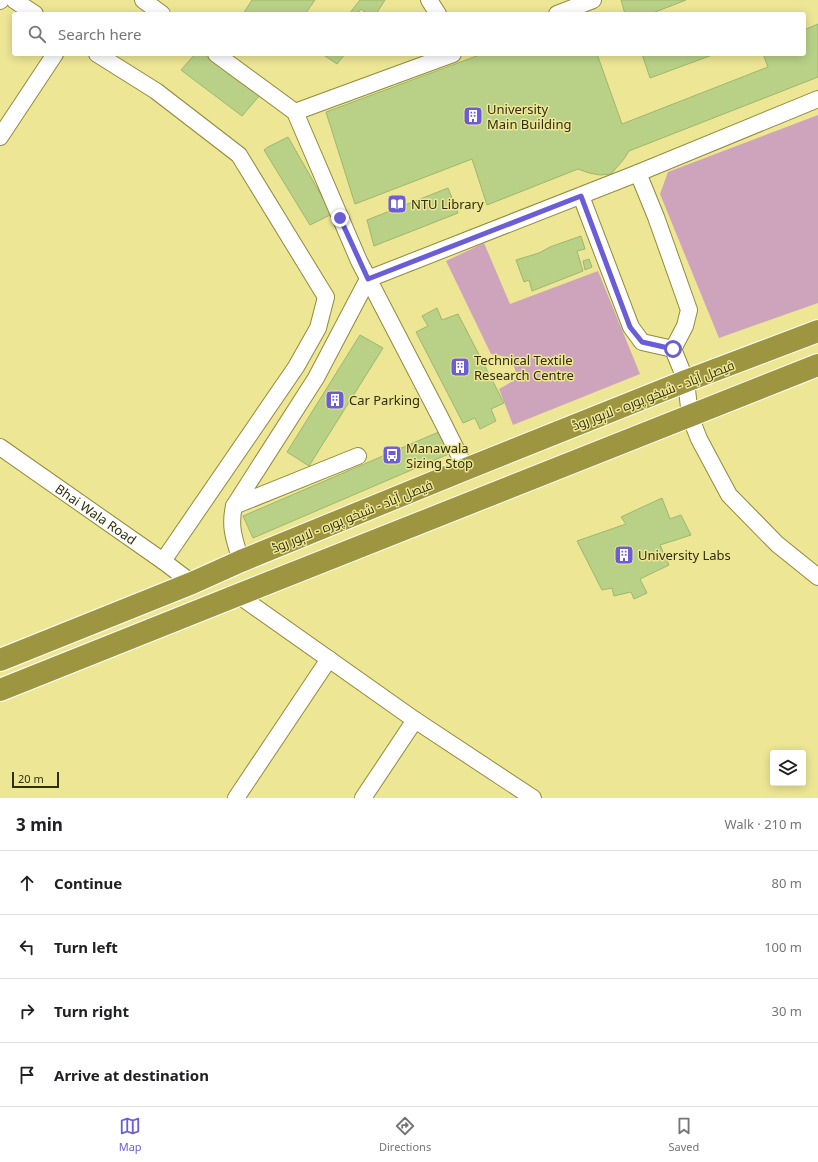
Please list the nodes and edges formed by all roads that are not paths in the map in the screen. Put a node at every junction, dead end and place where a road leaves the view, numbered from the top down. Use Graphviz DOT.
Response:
graph roads {
  1 [pos="14,0"];
  2 [pos="143,0"];
  3 [pos="429,0"];
  4 [pos="593,0"];
  5 [pos="32,12"];
  6 [pos="159,12"];
  7 [pos="437,12"];
  8 [pos="562,12"];
  9 [pos="54,56"];
  10 [pos="101,56"];
  11 [pos="219,56"];
  12 [pos="448,56"];
  13 [pos="818,98"];
  14 [pos="294,112"];
  15 [pos="0,137"];
  16 [pos="638,173"];
  17 [pos="581,196"];
  18 [pos="368,279"];
  19 [pos="818,331"];
  20 [pos="673,349"];
  21 [pos="818,365"];
  22 [pos="686,381"];
  23 [pos="690,416"];
  24 [pos="0,447"];
  25 [pos="358,456"];
  26 [pos="466,469"];
  27 [pos="234,506"];
  28 [pos="163,561"];
  29 [pos="241,561"];
  30 [pos="818,578"];
  31 [pos="192,583"];
  32 [pos="238,595"];
  33 [pos="329,659"];
  34 [pos="0,660"];
  35 [pos="0,690"];
  36 [pos="415,720"];
  37 [pos="236,798"];
  38 [pos="364,798"];
  39 [pos="533,798"];
  1 -- 5 [label="street"];
  2 -- 6 [label="street"];
  3 -- 7 [label="street"];
  4 -- 8 [label="street"];
  9 -- 15 [label="street"];
  10 -- 28 [label="street"];
  11 -- 14 [label="street"];
  12 -- 14 [label="street"];
  13 -- 16 [label="street"];
  14 -- 18 [label="street"];
  16 -- 17 [label="street"];
  16 -- 20 [label="street"];
  17 -- 18 [label="street"];
  17 -- 20 [label="street"];
  18 -- 26 [label="street"];
  18 -- 27 [label="street"];
  19 -- 22 [label="highway, فیصل آباد - شیخو پورہ - لاہور روڈ"];
  20 -- 22 [label="street"];
  21 -- 23 [label="highway"];
  22 -- 23 [label="street"];
  22 -- 26 [label="highway, فیصل آباد - شیخو پورہ - لاہور روڈ"];
  23 -- 30 [label="street"];
  23 -- 32 [label="highway"];
  24 -- 28 [label="street, Bhai Wala Road"];
  25 -- 27 [label="street"];
  26 -- 29 [label="highway, فیصل آباد - شیخو پورہ - لاہور روڈ"];
  27 -- 29 [label="street"];
  28 -- 31 [label="street, Bhai Wala Road"];
  29 -- 31 [label="highway, فیصل آباد - شیخو پورہ - لاہور روڈ"];
  31 -- 34 [label="highway, فیصل آباد - شیخو پورہ - لاہور روڈ"];
  32 -- 33 [label="street"];
  32 -- 35 [label="highway"];
  33 -- 36 [label="street"];
  33 -- 37 [label="street"];
  36 -- 38 [label="street"];
  36 -- 39 [label="street"];
}
